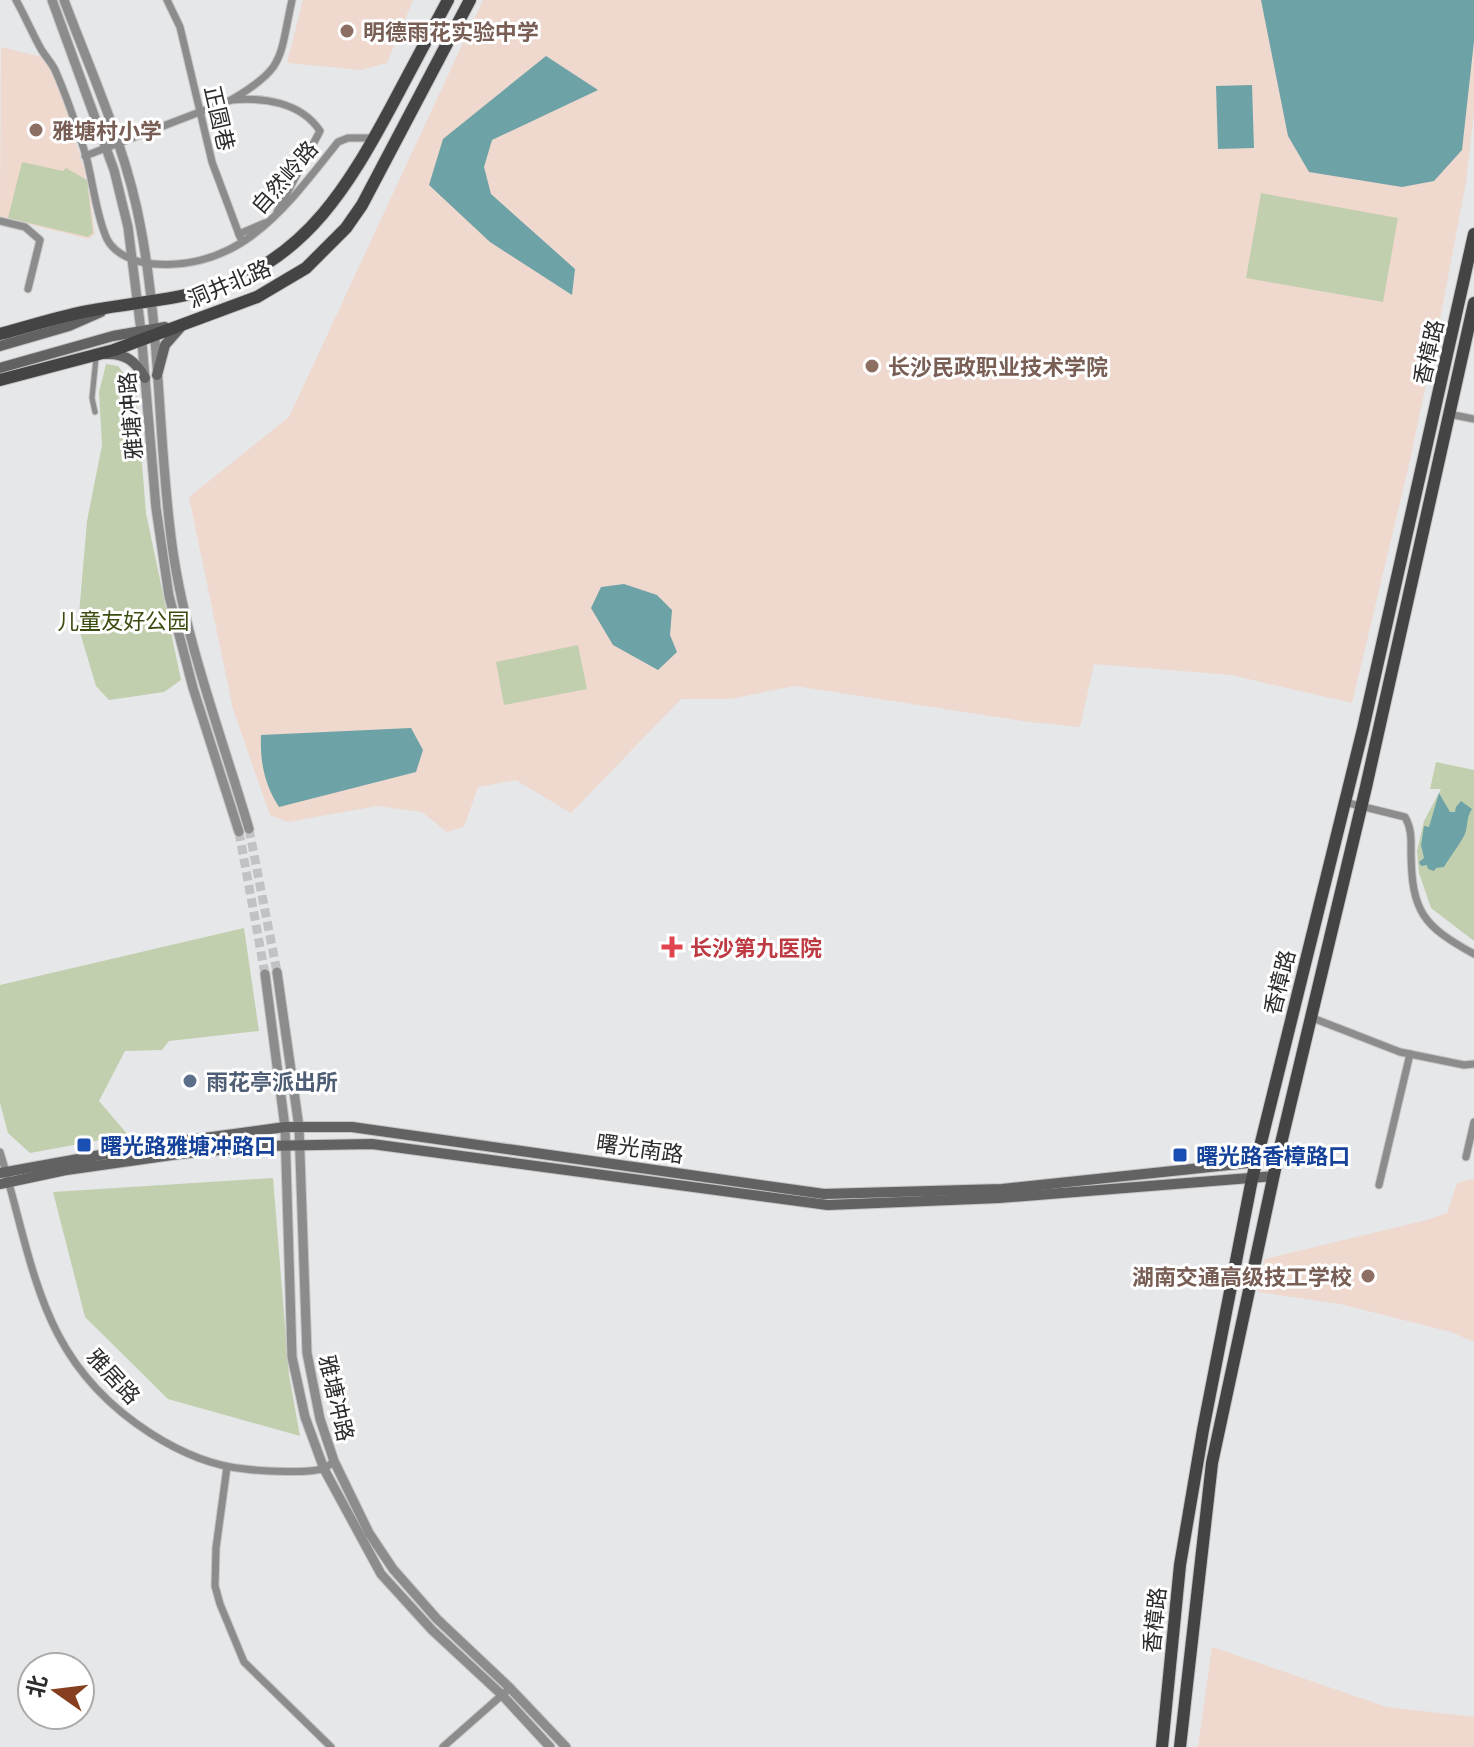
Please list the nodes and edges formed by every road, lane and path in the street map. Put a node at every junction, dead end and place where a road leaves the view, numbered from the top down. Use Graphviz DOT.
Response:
graph roads {
  1 [pos="16,0"];
  2 [pos="52,0"];
  3 [pos="64,0"];
  4 [pos="167,0"];
  5 [pos="292,0"];
  6 [pos="448,0"];
  7 [pos="470,0"];
  8 [pos="231,100"];
  9 [pos="200,112"];
  10 [pos="374,138"];
  11 [pos="118,143"];
  12 [pos="106,148"];
  13 [pos="85,156"];
  14 [pos="0,221"];
  15 [pos="1474,234"];
  16 [pos="241,238"];
  17 [pos="132,259"];
  18 [pos="146,263"];
  19 [pos="28,289"];
  20 [pos="152,301"];
  21 [pos="1474,303"];
  22 [pos="138,304"];
  23 [pos="114,307"];
  24 [pos="184,324"];
  25 [pos="0,334"];
  26 [pos="147,334"];
  27 [pos="0,346"];
  28 [pos="98,355"];
  29 [pos="0,368"];
  30 [pos="157,375"];
  31 [pos="145,378"];
  32 [pos="0,380"];
  33 [pos="95,412"];
  34 [pos="1449,414"];
  35 [pos="1474,419"];
  36 [pos="1344,802"];
  37 [pos="1361,806"];
  38 [pos="1474,954"];
  39 [pos="277,972"];
  40 [pos="265,974"];
  41 [pos="1310,1017"];
  42 [pos="1410,1054"];
  43 [pos="1474,1064"];
  44 [pos="1474,1122"];
  45 [pos="285,1127"];
  46 [pos="299,1127"];
  47 [pos="286,1145"];
  48 [pos="301,1145"];
  49 [pos="0,1152"];
  50 [pos="1466,1157"];
  51 [pos="1257,1160"];
  52 [pos="1277,1160"];
  53 [pos="1274,1176"];
  54 [pos="4,1178"];
  55 [pos="1252,1179"];
  56 [pos="1379,1185"];
  57 [pos="334,1461"];
  58 [pos="227,1467"];
  59 [pos="324,1469"];
  60 [pos="506,1691"];
  61 [pos="331,1747"];
  62 [pos="443,1747"];
  63 [pos="550,1747"];
  64 [pos="566,1747"];
  65 [pos="1162,1747"];
  66 [pos="1180,1747"];
  1 -- 13 [label="street, 自然岭路"];
  2 -- 12 [label="street, 雅塘冲路"];
  3 -- 11 [label="street, 雅塘冲路"];
  4 -- 9 [label="street, 正圆巷"];
  5 -- 8 [label="street"];
  6 -- 10 [label="main road, 洞井北路"];
  7 -- 24 [label="main road, 洞井北路"];
  8 -- 9 [label="street"];
  8 -- 16 [label="street"];
  9 -- 11 [label="street"];
  9 -- 16 [label="street, 正圆巷"];
  10 -- 16 [label="street, 自然岭路"];
  10 -- 20 [label="main road, 洞井北路"];
  11 -- 12 [label="street"];
  11 -- 18 [label="street, 雅塘冲路"];
  12 -- 13 [label="street"];
  12 -- 17 [label="street, 雅塘冲路"];
  13 -- 17 [label="street, 自然岭路"];
  14 -- 19 [label="street"];
  15 -- 36 [label="main road, 香樟路"];
  16 -- 18 [label="street, 自然岭路"];
  17 -- 18 [label="street, 自然岭路"];
  17 -- 22 [label="street, 雅塘冲路"];
  18 -- 20 [label="street, 雅塘冲路"];
  20 -- 22 [label="main road, 洞井北路"];
  20 -- 26 [label="street, 雅塘冲路"];
  21 -- 34 [label="main road, 香樟路"];
  22 -- 23 [label="main road, 洞井北路"];
  22 -- 26 [label="street, 雅塘冲路"];
  23 -- 25 [label="main road, 洞井北路"];
  23 -- 27 [label="main road"];
  24 -- 26 [label="main road, 洞井北路"];
  24 -- 30 [label="main road"];
  26 -- 28 [label="main road, 洞井北路"];
  26 -- 29 [label="main road"];
  26 -- 30 [label="street, 雅塘冲路"];
  26 -- 31 [label="street, 雅塘冲路"];
  28 -- 31 [label="main road"];
  28 -- 32 [label="main road, 洞井北路"];
  28 -- 33 [label="street"];
  30 -- 31 [label="street, 雅塘冲路"];
  34 -- 35 [label="street"];
  34 -- 37 [label="main road, 香樟路"];
  36 -- 37 [label="street"];
  36 -- 51 [label="main road, 香樟路"];
  37 -- 38 [label="street"];
  37 -- 41 [label="main road, 香樟路"];
  39 -- 46 [label="street, 雅塘冲路"];
  40 -- 45 [label="street, 雅塘冲路"];
  41 -- 42 [label="street"];
  41 -- 52 [label="main road, 香樟路"];
  42 -- 43 [label="street"];
  42 -- 56 [label="street"];
  44 -- 50 [label="street"];
  45 -- 46 [label="main road, 曙光南路"];
  45 -- 47 [label="street, 雅塘冲路"];
  45 -- 54 [label="main road, 曙光南路"];
  46 -- 48 [label="street, 雅塘冲路"];
  46 -- 51 [label="main road, 曙光南路"];
  47 -- 48 [label="main road, 曙光南路"];
  47 -- 54 [label="main road, 曙光南路"];
  47 -- 59 [label="street, 雅塘冲路"];
  48 -- 55 [label="main road, 曙光南路"];
  48 -- 57 [label="street, 雅塘冲路"];
  49 -- 54 [label="street, 雅居路"];
  51 -- 52 [label="main road, 曙光南路"];
  51 -- 55 [label="main road, 香樟路"];
  52 -- 53 [label="main road, 香樟路"];
  53 -- 55 [label="main road, 曙光南路"];
  53 -- 66 [label="main road, 香樟路"];
  54 -- 58 [label="street, 雅居路"];
  55 -- 65 [label="main road, 香樟路"];
  57 -- 59 [label="street"];
  57 -- 60 [label="street, 雅塘冲路"];
  58 -- 59 [label="street, 雅居路"];
  58 -- 61 [label="street"];
  59 -- 60 [label="street, 雅塘冲路"];
  60 -- 62 [label="street"];
  60 -- 63 [label="street, 雅塘冲路"];
  60 -- 64 [label="street, 雅塘冲路"];
}
